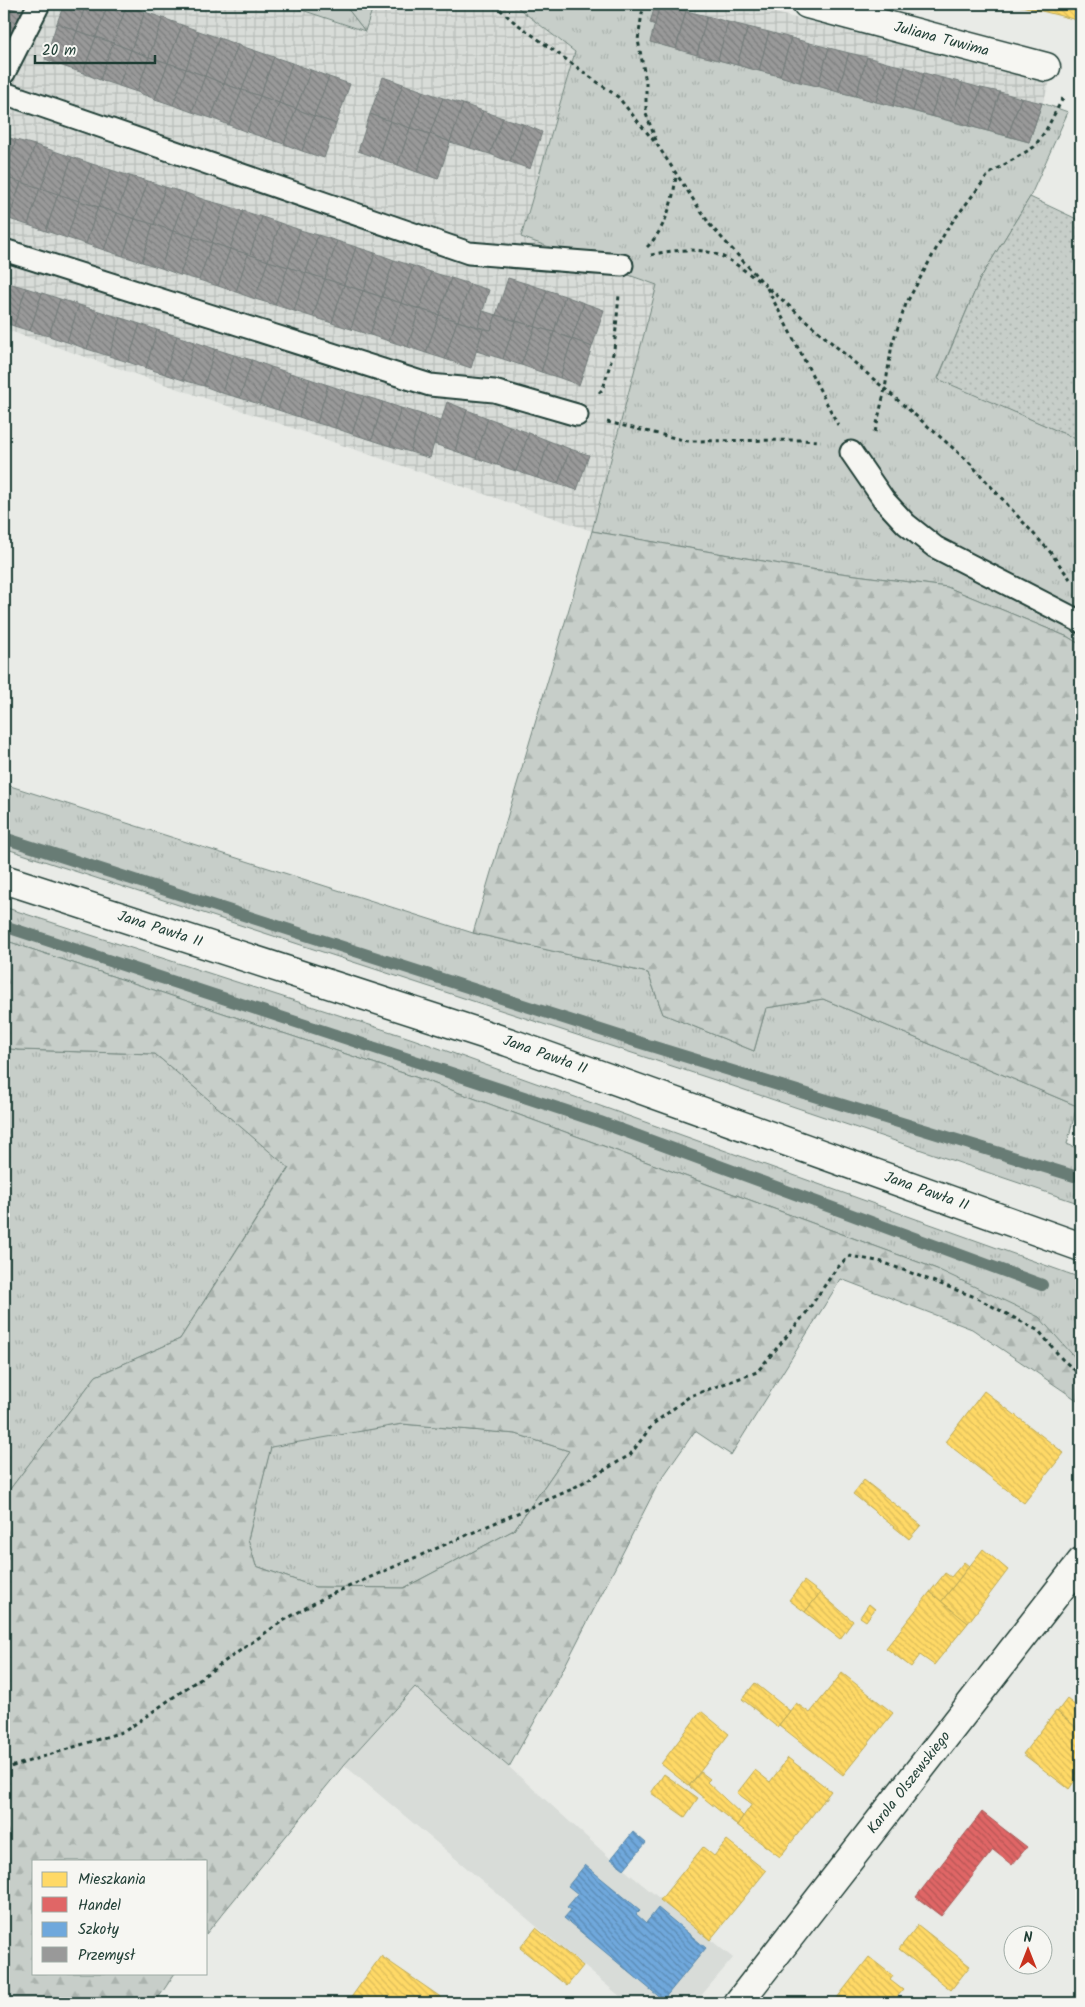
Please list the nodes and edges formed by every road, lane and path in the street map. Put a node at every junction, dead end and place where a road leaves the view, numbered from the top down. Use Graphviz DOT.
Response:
graph roads {
  1 [pos="39,4"];
  2 [pos="494,4"];
  3 [pos="646,4"];
  4 [pos="807,4"];
  5 [pos="1046,67"];
  6 [pos="4,73"];
  7 [pos="4,93"];
  8 [pos="658,146"];
  9 [pos="676,175"];
  10 [pos="4,250"];
  11 [pos="622,265"];
  12 [pos="765,285"];
  13 [pos="885,389"];
  14 [pos="577,415"];
  15 [pos="851,452"];
  16 [pos="875,488"];
  17 [pos="1074,585"];
  18 [pos="1081,622"];
  19 [pos="4,879"];
  20 [pos="1081,1247"];
  21 [pos="1081,1373"];
  22 [pos="1081,1562"];
  23 [pos="4,1769"];
  24 [pos="738,2003"];
  1 -- 6 [label="lane"];
  2 -- 8 [label="path"];
  3 -- 8 [label="path"];
  4 -- 5 [label="main road, Juliana Tuwima"];
  5 -- 13 [label="path"];
  7 -- 11 [label="lane"];
  8 -- 9 [label="path"];
  9 -- 11 [label="path"];
  9 -- 12 [label="path"];
  10 -- 14 [label="lane"];
  11 -- 12 [label="path"];
  11 -- 14 [label="path"];
  12 -- 13 [label="path"];
  12 -- 15 [label="path"];
  13 -- 16 [label="path"];
  13 -- 17 [label="path"];
  14 -- 15 [label="path"];
  15 -- 16 [label="lane"];
  16 -- 18 [label="lane"];
  19 -- 20 [label="main road, Jana Pawła II"];
  21 -- 23 [label="path"];
  22 -- 24 [label="main road, Karola Olszewskiego"];
}
